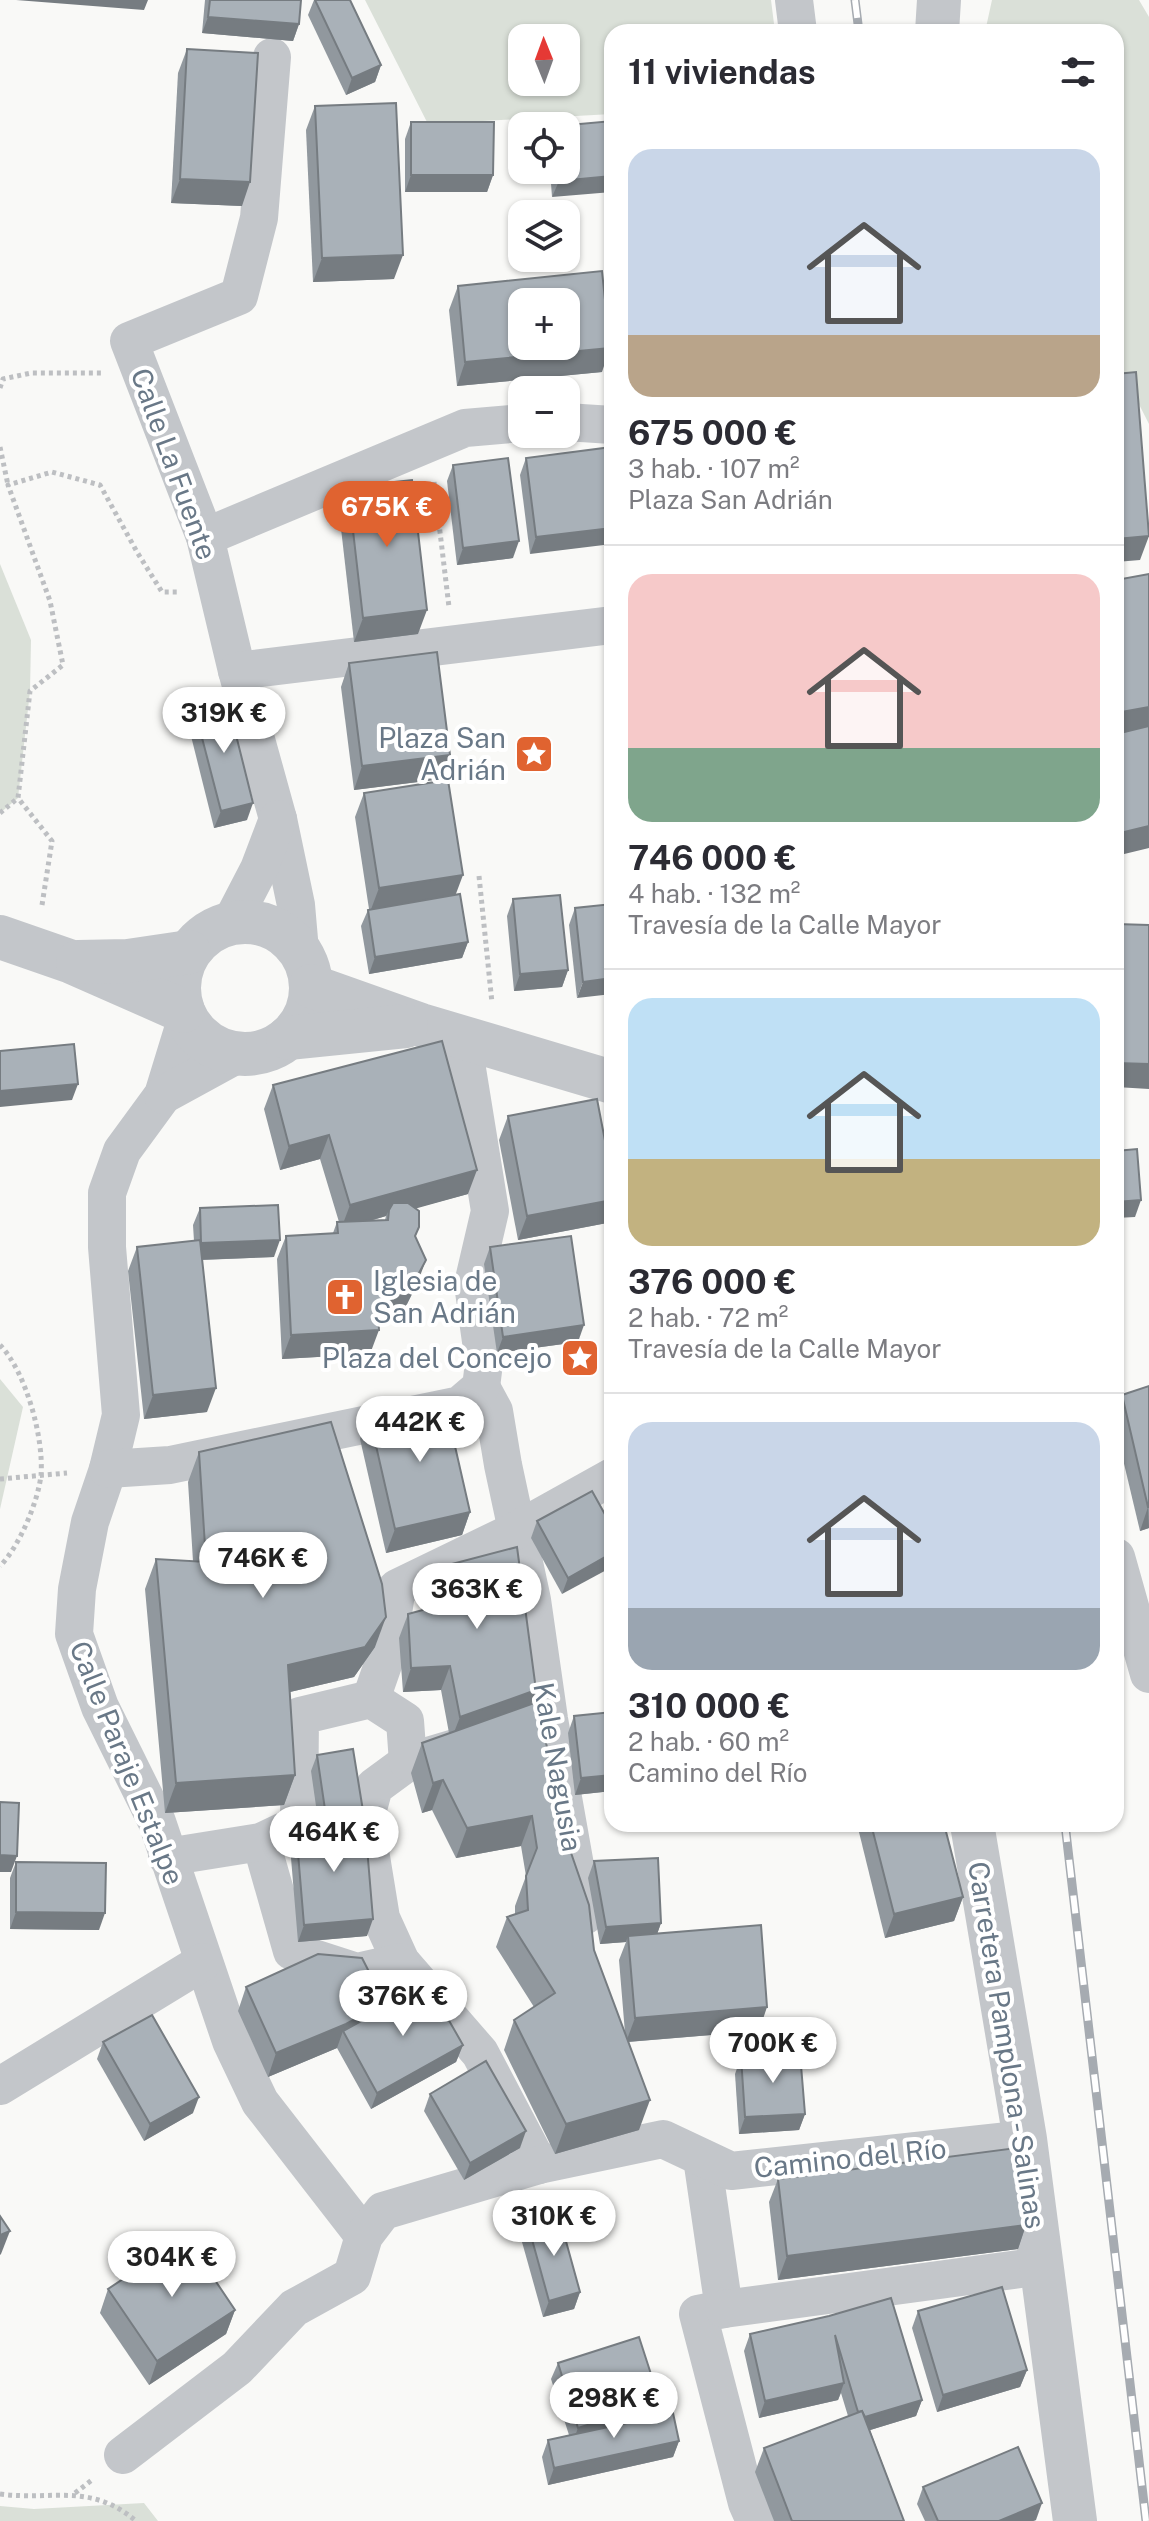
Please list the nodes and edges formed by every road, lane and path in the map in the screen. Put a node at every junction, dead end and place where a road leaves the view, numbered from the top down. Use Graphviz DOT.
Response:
graph roads {
  1 [pos="794,0"];
  2 [pos="939,0"];
  3 [pos="797,24"];
  4 [pos="938,24"];
  5 [pos="272,57"];
  6 [pos="136,358"];
  7 [pos="0,388"];
  8 [pos="580,423"];
  9 [pos="508,424"];
  10 [pos="604,424"];
  11 [pos="429,443"];
  12 [pos="0,447"];
  13 [pos="8,485"];
  14 [pos="205,537"];
  15 [pos="215,586"];
  16 [pos="449,609"];
  17 [pos="604,626"];
  18 [pos="237,671"];
  19 [pos="18,798"];
  20 [pos="0,813"];
  21 [pos="278,819"];
  22 [pos="479,876"];
  23 [pos="231,923"];
  24 [pos="14,942"];
  25 [pos="189,952"];
  26 [pos="72,962"];
  27 [pos="306,969"];
  28 [pos="184,1016"];
  29 [pos="421,1025"];
  30 [pos="288,1038"];
  31 [pos="480,1043"];
  32 [pos="238,1054"];
  33 [pos="604,1080"];
  34 [pos="163,1095"];
  35 [pos="0,1345"];
  36 [pos="481,1387"];
  37 [pos="108,1469"];
  38 [pos="41,1476"];
  39 [pos="0,1479"];
  40 [pos="604,1481"];
  41 [pos="517,1530"];
  42 [pos="0,1566"];
  43 [pos="1124,1585"];
  44 [pos="1149,1674"];
  45 [pos="371,1699"];
  46 [pos="536,1726"];
  47 [pos="408,1762"];
  48 [pos="973,1832"];
  49 [pos="261,1842"];
  50 [pos="167,1857"];
  51 [pos="593,1953"];
  52 [pos="203,1962"];
  53 [pos="401,1962"];
  54 [pos="0,2086"];
  55 [pos="1025,2139"];
  56 [pos="702,2158"];
  57 [pos="539,2165"];
  58 [pos="364,2236"];
  59 [pos="1042,2266"];
  60 [pos="724,2309"];
  61 [pos="123,2455"];
  62 [pos="0,2494"];
  63 [pos="136,2521"];
  64 [pos="755,2521"];
  65 [pos="1075,2521"];
  1 -- 3 [label="street"];
  2 -- 4 [label="street"];
  5 -- 6 [label="street"];
  6 -- 7 [label="path"];
  6 -- 14 [label="street, Calle La Fuente"];
  8 -- 10 [label="street"];
  9 -- 11 [label="street"];
  11 -- 14 [label="street"];
  11 -- 16 [label="path"];
  12 -- 13 [label="path"];
  13 -- 15 [label="path"];
  13 -- 19 [label="path"];
  14 -- 15 [label="street, Calle La Fuente"];
  15 -- 18 [label="street, Calle La Fuente"];
  17 -- 18 [label="street"];
  18 -- 21 [label="street, Calle La Fuente"];
  19 -- 20 [label="path"];
  19 -- 24 [label="path"];
  21 -- 23 [label="street"];
  21 -- 27 [label="street, Calle La Fuente"];
  22 -- 31 [label="path"];
  23 -- 25 [label="street"];
  23 -- 27 [label="street"];
  24 -- 26 [label="street"];
  25 -- 26 [label="street"];
  25 -- 28 [label="street"];
  26 -- 28 [label="street"];
  27 -- 29 [label="street"];
  27 -- 30 [label="street"];
  28 -- 32 [label="street"];
  28 -- 34 [label="street"];
  29 -- 30 [label="street"];
  29 -- 31 [label="street"];
  30 -- 32 [label="street"];
  31 -- 33 [label="street"];
  31 -- 36 [label="street"];
  32 -- 34 [label="street"];
  34 -- 37 [label="street, Calle Paraje Estalpe"];
  35 -- 38 [label="path"];
  36 -- 37 [label="street"];
  36 -- 41 [label="street, Kale Nagusia"];
  37 -- 50 [label="street, Calle Paraje Estalpe"];
  38 -- 39 [label="path"];
  38 -- 42 [label="path"];
  40 -- 41 [label="street"];
  41 -- 45 [label="street"];
  41 -- 46 [label="street, Kale Nagusia"];
  43 -- 44 [label="street"];
  45 -- 47 [label="street"];
  45 -- 49 [label="street"];
  46 -- 47 [label="street"];
  46 -- 51 [label="street, Kale Nagusia"];
  47 -- 53 [label="street"];
  48 -- 55 [label="street, Carretera Pamplona - Salinas"];
  49 -- 50 [label="street"];
  49 -- 53 [label="street"];
  50 -- 52 [label="street, Calle Paraje Estalpe"];
  52 -- 54 [label="street"];
  52 -- 58 [label="street, Calle Paraje Estalpe"];
  53 -- 57 [label="street"];
  55 -- 56 [label="street, Camino del Río"];
  55 -- 59 [label="street, Carretera Pamplona - Salinas"];
  56 -- 57 [label="street, Camino del Río"];
  56 -- 60 [label="street"];
  57 -- 58 [label="street, Camino del Río"];
  58 -- 61 [label="street, Camino del Río"];
  59 -- 60 [label="street, Carretera Pamplona - Salinas"];
  59 -- 65 [label="street, Carretera Pamplona - Salinas"];
  60 -- 64 [label="street"];
  62 -- 63 [label="path"];
}
